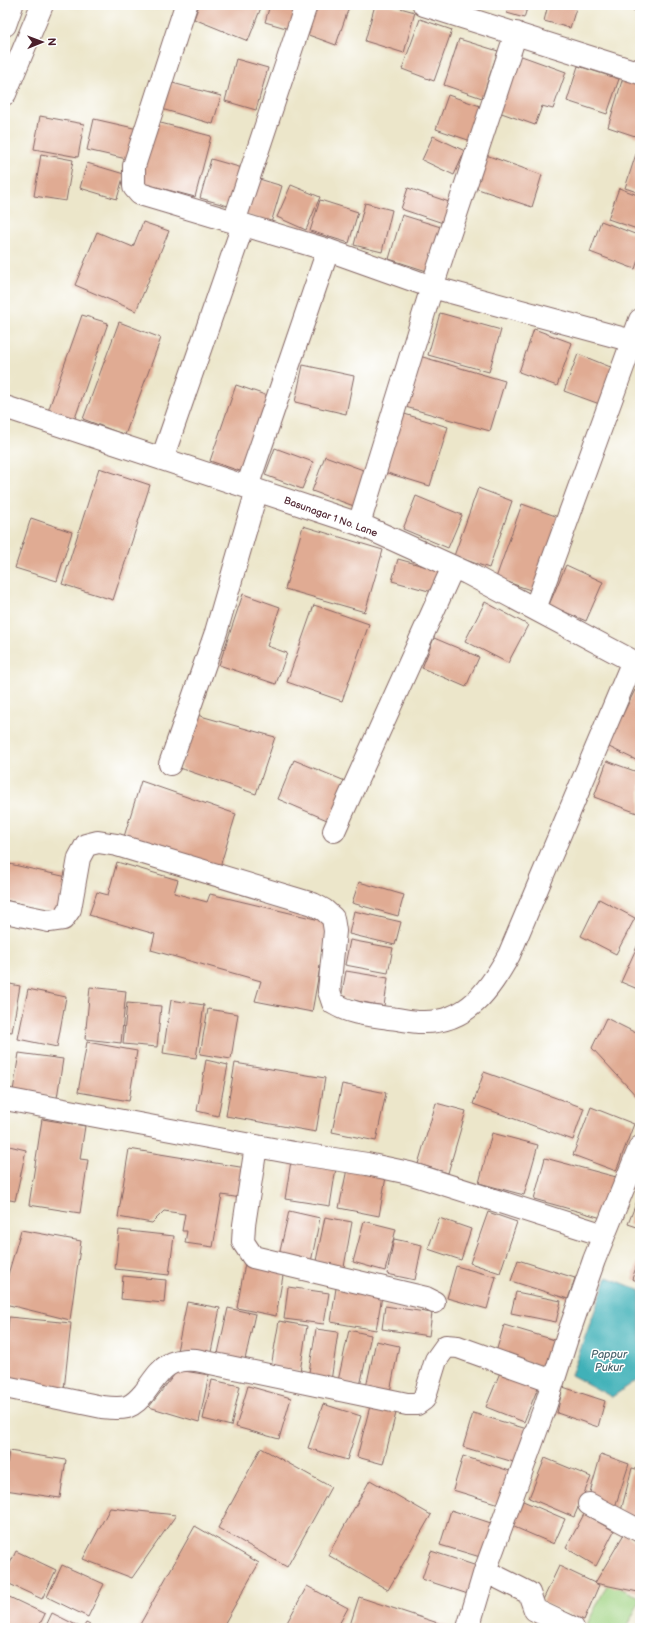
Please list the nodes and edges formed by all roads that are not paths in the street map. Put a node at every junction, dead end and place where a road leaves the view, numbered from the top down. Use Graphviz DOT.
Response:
graph roads {
  1 [pos="12,5"];
  2 [pos="42,5"];
  3 [pos="186,5"];
  4 [pos="306,5"];
  5 [pos="424,5"];
  6 [pos="5,25"];
  7 [pos="516,33"];
  8 [pos="640,73"];
  9 [pos="5,94"];
  10 [pos="238,223"];
  11 [pos="328,250"];
  12 [pos="432,287"];
  13 [pos="640,320"];
  14 [pos="636,342"];
  15 [pos="5,407"];
  16 [pos="162,458"];
  17 [pos="252,488"];
  18 [pos="358,524"];
  19 [pos="453,567"];
  20 [pos="535,609"];
  21 [pos="636,663"];
  22 [pos="170,764"];
  23 [pos="334,831"];
  24 [pos="5,912"];
  25 [pos="5,1099"];
  26 [pos="256,1146"];
  27 [pos="640,1147"];
  28 [pos="604,1234"];
  29 [pos="434,1302"];
  30 [pos="553,1381"];
  31 [pos="5,1387"];
  32 [pos="589,1504"];
  33 [pos="640,1531"];
  34 [pos="485,1571"];
  35 [pos="468,1628"];
  36 [pos="572,1628"];
  1 -- 6 [label="street"];
  2 -- 9 [label="street"];
  3 -- 10 [label="street"];
  4 -- 10 [label="street"];
  5 -- 7 [label="street"];
  7 -- 8 [label="street"];
  7 -- 12 [label="street"];
  10 -- 11 [label="street"];
  10 -- 16 [label="street"];
  11 -- 12 [label="street"];
  11 -- 17 [label="street"];
  12 -- 14 [label="street"];
  12 -- 18 [label="street"];
  13 -- 14 [label="street"];
  14 -- 20 [label="street"];
  15 -- 16 [label="street, Basunagar 1 No. Lane"];
  16 -- 17 [label="street, Basunagar 1 No. Lane"];
  17 -- 18 [label="street, Basunagar 1 No. Lane"];
  17 -- 22 [label="street"];
  18 -- 19 [label="street, Basunagar 1 No. Lane"];
  19 -- 20 [label="street, Basunagar 1 No. Lane"];
  19 -- 23 [label="street"];
  20 -- 21 [label="street, Basunagar 1 No. Lane"];
  21 -- 24 [label="street"];
  25 -- 26 [label="street"];
  26 -- 28 [label="street"];
  26 -- 29 [label="street"];
  27 -- 28 [label="street"];
  28 -- 30 [label="street"];
  30 -- 31 [label="street"];
  30 -- 34 [label="street"];
  32 -- 33 [label="street"];
  34 -- 35 [label="street"];
  34 -- 36 [label="street"];
}
